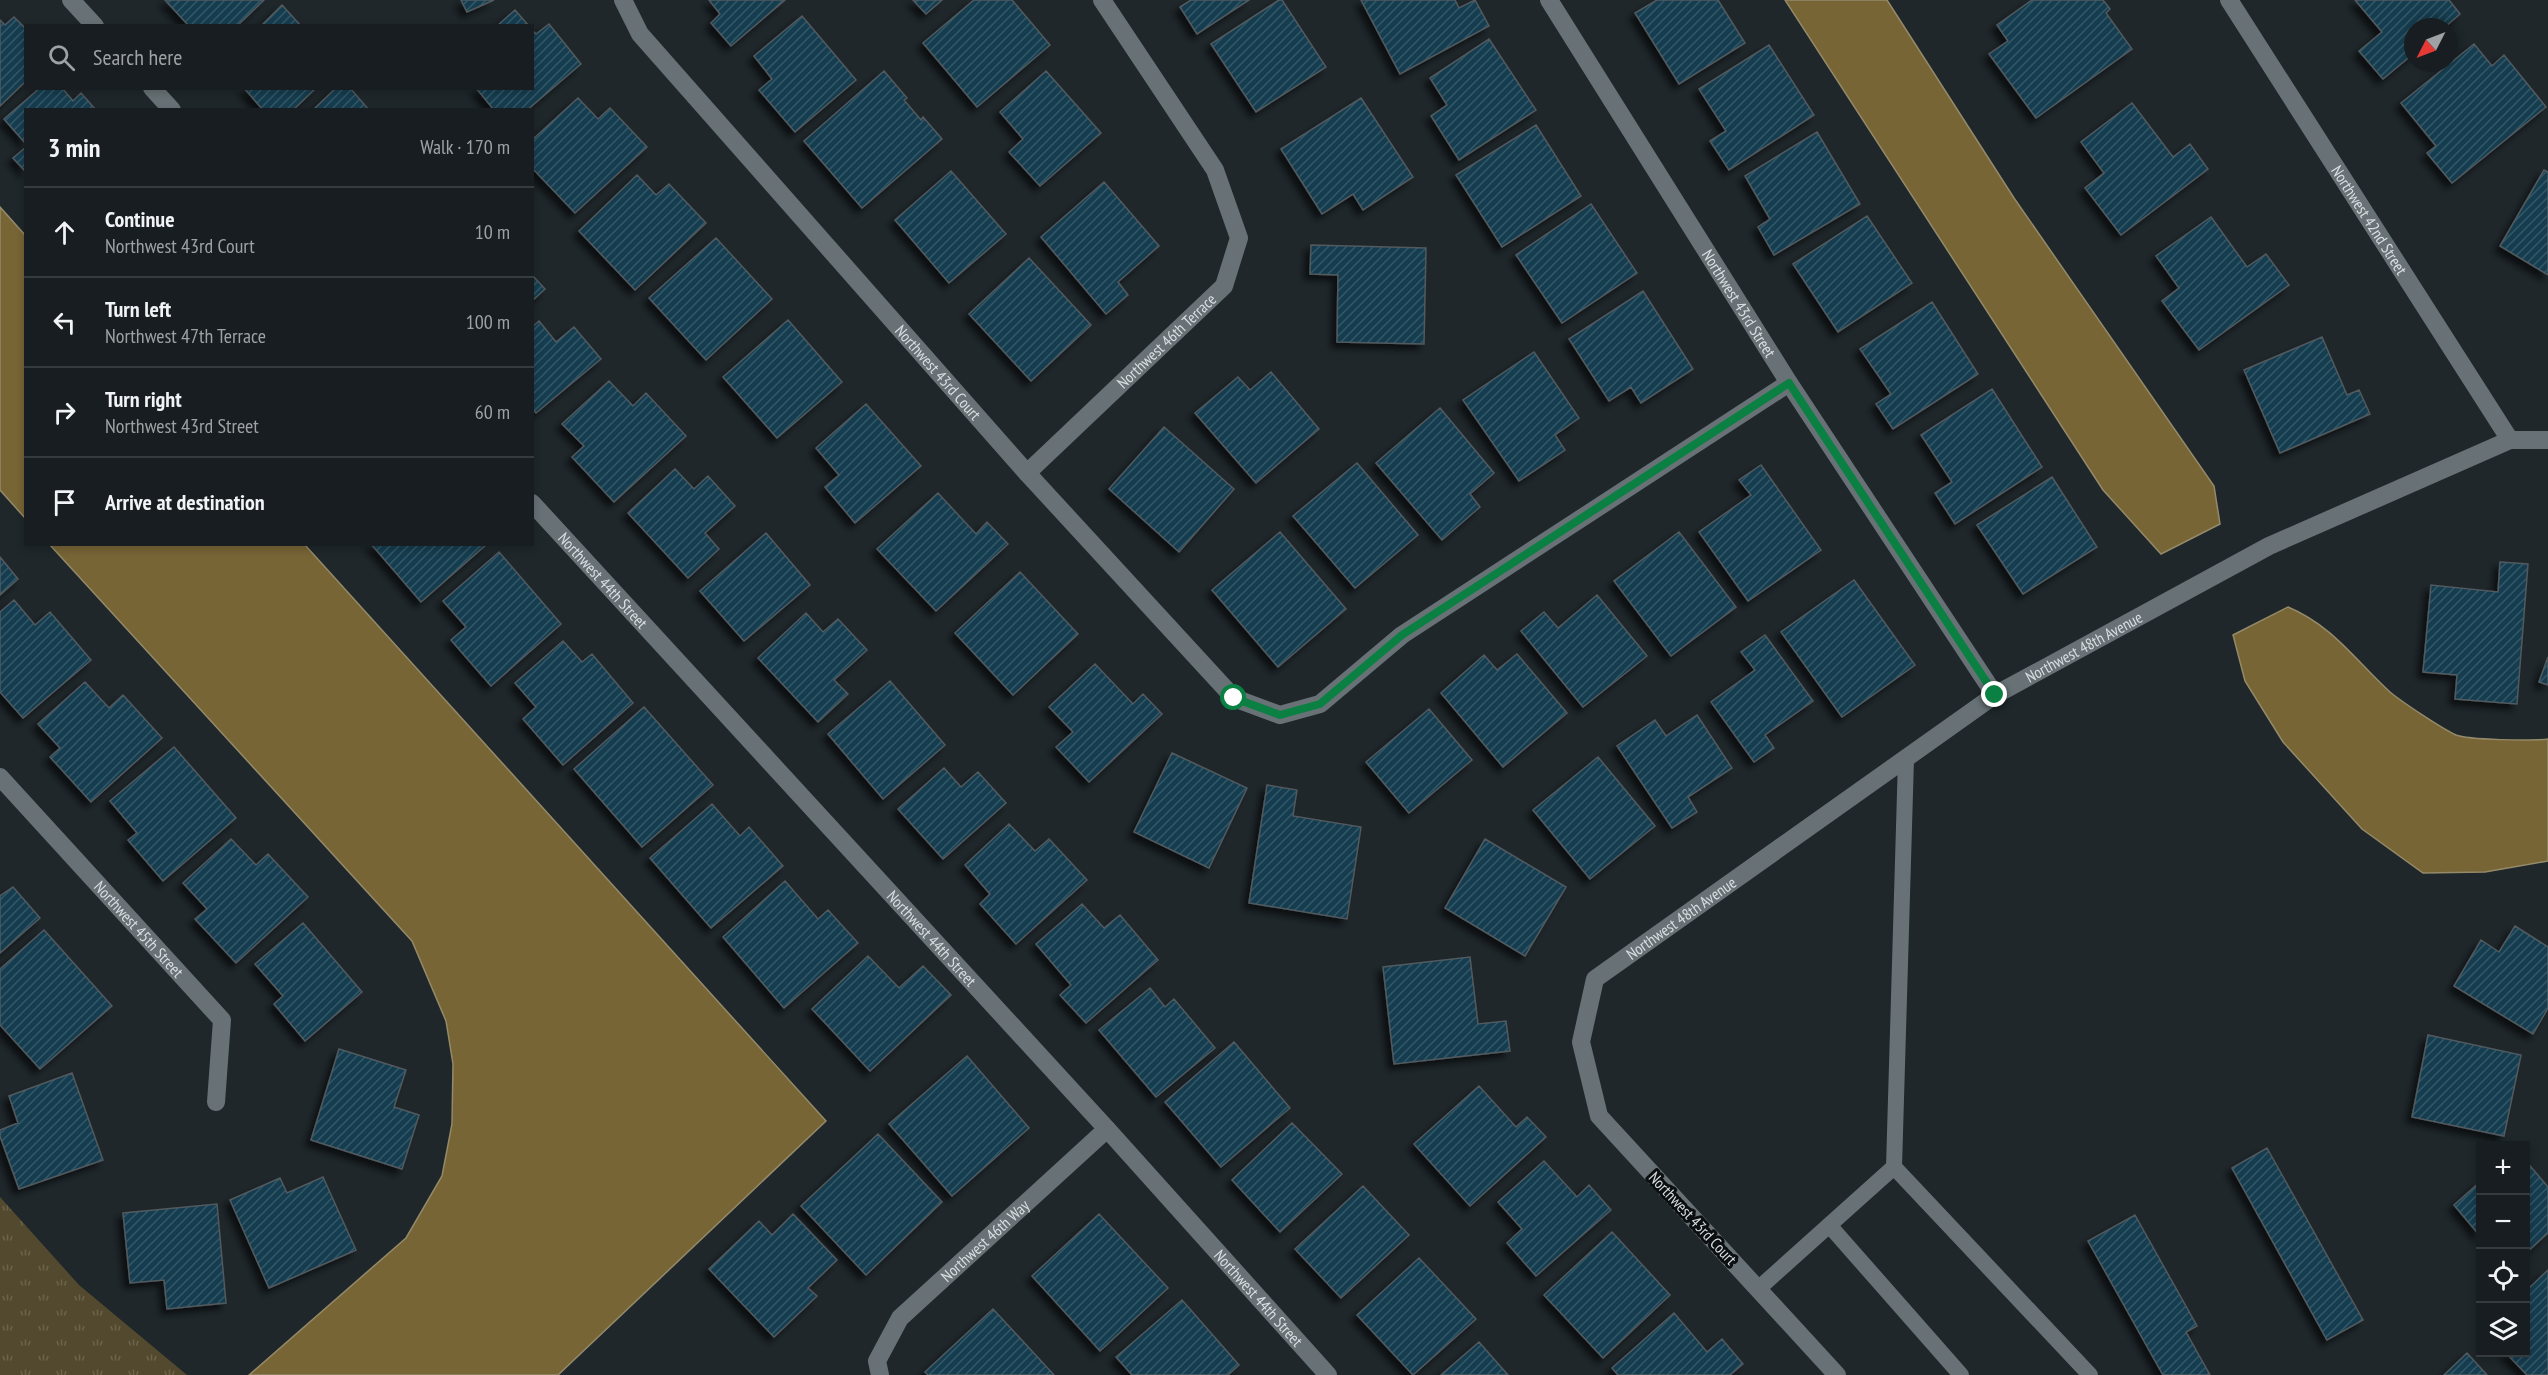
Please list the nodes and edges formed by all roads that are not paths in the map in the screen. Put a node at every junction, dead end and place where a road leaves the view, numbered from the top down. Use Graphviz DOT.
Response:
graph roads {
  1 [pos="71,0"];
  2 [pos="623,0"];
  3 [pos="1102,0"];
  4 [pos="1549,0"];
  5 [pos="2229,0"];
  6 [pos="93,24"];
  7 [pos="154,90"];
  8 [pos="170,108"];
  9 [pos="1789,383"];
  10 [pos="2510,440"];
  11 [pos="2548,440"];
  12 [pos="1027,473"];
  13 [pos="534,505"];
  14 [pos="1995,695"];
  15 [pos="1906,759"];
  16 [pos="0,777"];
  17 [pos="1581,1042"];
  18 [pos="216,1102"];
  19 [pos="1107,1129"];
  20 [pos="1894,1167"];
  21 [pos="1829,1225"];
  22 [pos="1758,1289"];
  23 [pos="879,1368"];
  24 [pos="1328,1375"];
  25 [pos="1837,1375"];
  26 [pos="1961,1375"];
  27 [pos="2090,1375"];
  1 -- 6 [label="street"];
  2 -- 12 [label="street, Northwest 43rd Court"];
  3 -- 12 [label="street, Northwest 46th Terrace"];
  4 -- 9 [label="street, Northwest 43rd Street"];
  5 -- 10 [label="street, Northwest 42nd Street"];
  7 -- 8 [label="street"];
  9 -- 12 [label="street, Northwest 43rd Court"];
  9 -- 14 [label="street, Northwest 43rd Street"];
  10 -- 11 [label="street, Northwest 48th Avenue"];
  10 -- 14 [label="street, Northwest 48th Avenue"];
  13 -- 19 [label="street, Northwest 44th Street"];
  14 -- 15 [label="street, Northwest 48th Avenue"];
  15 -- 17 [label="street, Northwest 48th Avenue"];
  15 -- 20 [label="lane"];
  16 -- 18 [label="street, Northwest 45th Street"];
  17 -- 22 [label="street, Northwest 43rd Court"];
  19 -- 23 [label="street, Northwest 46th Way"];
  19 -- 24 [label="street, Northwest 44th Street"];
  20 -- 21 [label="lane"];
  20 -- 27 [label="lane"];
  21 -- 22 [label="lane"];
  21 -- 26 [label="lane"];
  22 -- 25 [label="street, Northwest 43rd Court"];
}
